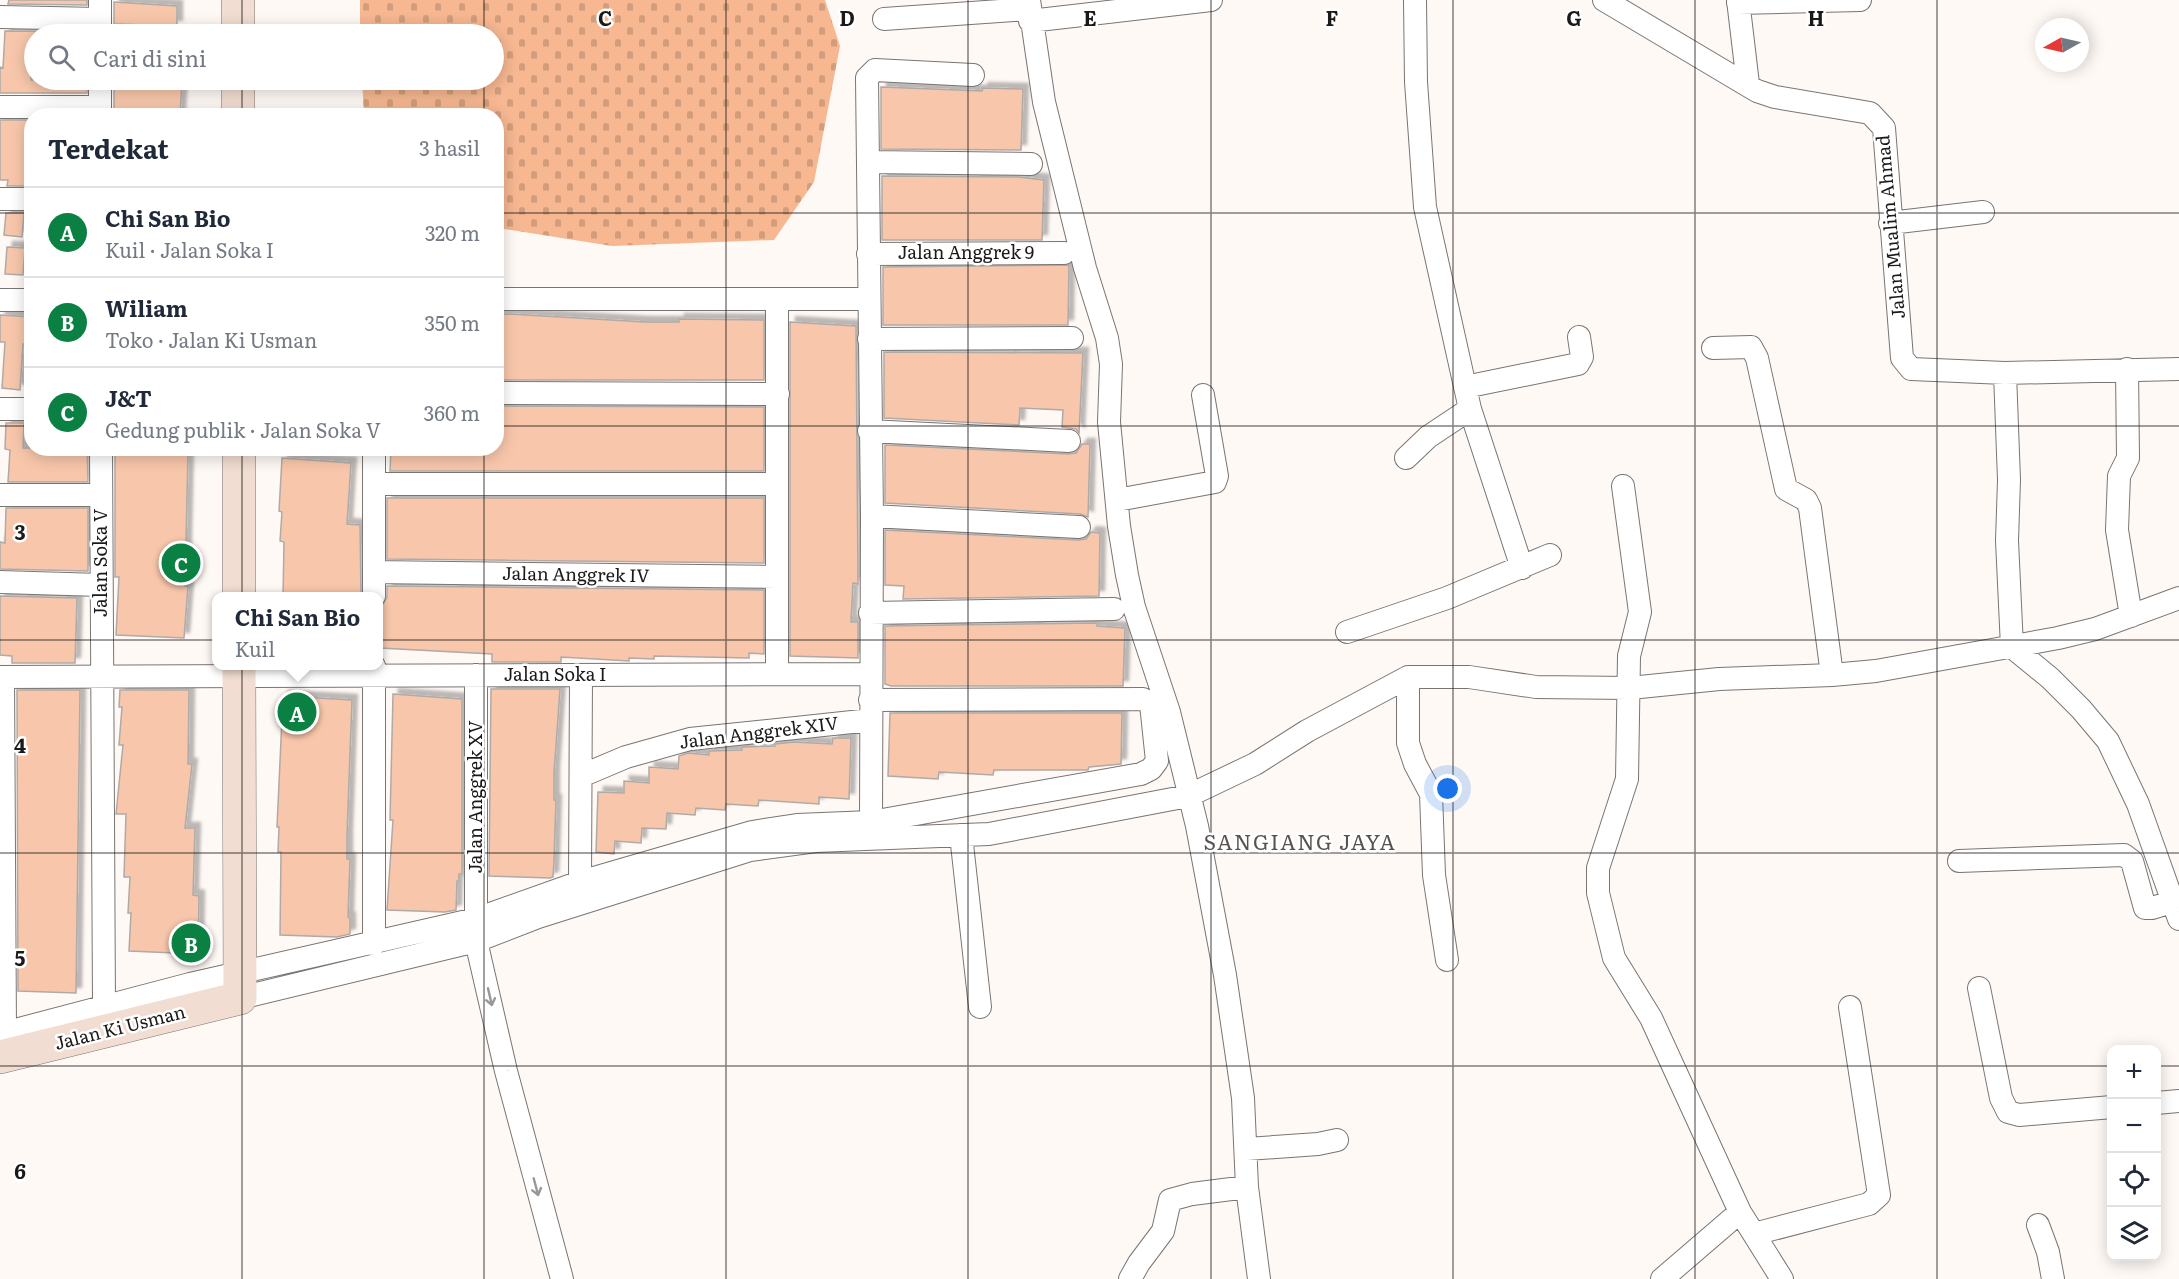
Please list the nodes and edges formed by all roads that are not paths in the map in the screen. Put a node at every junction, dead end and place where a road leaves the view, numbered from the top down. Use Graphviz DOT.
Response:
graph roads {
  1 [pos="238,0"];
  2 [pos="1211,0"];
  3 [pos="1415,0"];
  4 [pos="1604,0"];
  5 [pos="1860,0"];
  6 [pos="1738,1"];
  7 [pos="1029,10"];
  8 [pos="0,17"];
  9 [pos="100,18"];
  10 [pos="884,19"];
  11 [pos="238,24"];
  12 [pos="973,75"];
  13 [pos="1748,84"];
  14 [pos="100,90"];
  15 [pos="238,90"];
  16 [pos="0,107"];
  17 [pos="25,108"];
  18 [pos="100,108"];
  19 [pos="238,108"];
  20 [pos="868,162"];
  21 [pos="1031,164"];
  22 [pos="0,199"];
  23 [pos="24,199"];
  24 [pos="1983,212"];
  25 [pos="1890,223"];
  26 [pos="1064,253"];
  27 [pos="868,254"];
  28 [pos="504,299"];
  29 [pos="777,299"];
  30 [pos="868,299"];
  31 [pos="0,300"];
  32 [pos="24,300"];
  33 [pos="1579,337"];
  34 [pos="1072,338"];
  35 [pos="869,339"];
  36 [pos="1713,348"];
  37 [pos="2127,369"];
  38 [pos="2179,369"];
  39 [pos="2005,373"];
  40 [pos="504,393"];
  41 [pos="777,393"];
  42 [pos="1203,395"];
  43 [pos="1467,398"];
  44 [pos="0,409"];
  45 [pos="24,409"];
  46 [pos="869,431"];
  47 [pos="1069,441"];
  48 [pos="101,456"];
  49 [pos="239,456"];
  50 [pos="374,456"];
  51 [pos="1406,458"];
  52 [pos="374,484"];
  53 [pos="777,484"];
  54 [pos="1623,486"];
  55 [pos="0,495"];
  56 [pos="101,495"];
  57 [pos="1117,500"];
  58 [pos="872,516"];
  59 [pos="1079,528"];
  60 [pos="1550,555"];
  61 [pos="1522,568"];
  62 [pos="374,572"];
  63 [pos="777,577"];
  64 [pos="0,582"];
  65 [pos="101,585"];
  66 [pos="239,592"];
  67 [pos="374,592"];
  68 [pos="2179,598"];
  69 [pos="1114,609"];
  70 [pos="870,613"];
  71 [pos="2131,616"];
  72 [pos="1347,632"];
  73 [pos="2012,647"];
  74 [pos="239,671"];
  75 [pos="374,671"];
  76 [pos="777,674"];
  77 [pos="870,674"];
  78 [pos="476,675"];
  79 [pos="581,675"];
  80 [pos="1832,675"];
  81 [pos="1,677"];
  82 [pos="101,677"];
  83 [pos="1408,677"];
  84 [pos="1630,688"];
  85 [pos="871,710"];
  86 [pos="581,776"];
  87 [pos="1188,796"];
  88 [pos="871,822"];
  89 [pos="961,835"];
  90 [pos="1959,861"];
  91 [pos="580,882"];
  92 [pos="2177,910"];
  93 [pos="476,930"];
  94 [pos="374,944"];
  95 [pos="1447,960"];
  96 [pos="240,985"];
  97 [pos="1979,988"];
  98 [pos="104,1005"];
  99 [pos="980,1007"];
  100 [pos="1850,1007"];
  101 [pos="2,1041"];
  102 [pos="2179,1101"];
  103 [pos="2161,1103"];
  104 [pos="2107,1107"];
  105 [pos="1336,1140"];
  106 [pos="1246,1149"];
  107 [pos="1247,1187"];
  108 [pos="1740,1212"];
  109 [pos="2038,1224"];
  110 [pos="1754,1234"];
  111 [pos="562,1279"];
  112 [pos="1131,1279"];
  113 [pos="1259,1279"];
  114 [pos="1662,1279"];
  115 [pos="1782,1279"];
  116 [pos="2053,1279"];
  1 -- 11 [label="street"];
  2 -- 7 [label="street"];
  3 -- 43 [label="street"];
  4 -- 13 [label="street, Jalan Mualim Ahmad"];
  5 -- 6 [label="street"];
  6 -- 13 [label="street"];
  7 -- 10 [label="street"];
  7 -- 57 [label="street"];
  8 -- 9 [label="street"];
  12 -- 20 [label="street"];
  13 -- 25 [label="street, Jalan Mualim Ahmad"];
  14 -- 18 [label="street"];
  15 -- 19 [label="street"];
  16 -- 17 [label="street"];
  20 -- 21 [label="street"];
  20 -- 27 [label="street"];
  22 -- 23 [label="street"];
  24 -- 25 [label="street"];
  25 -- 39 [label="street, Jalan Mualim Ahmad"];
  26 -- 27 [label="street, Jalan Anggrek 9"];
  27 -- 30 [label="street"];
  28 -- 29 [label="street"];
  29 -- 30 [label="street"];
  29 -- 41 [label="street"];
  30 -- 35 [label="street"];
  31 -- 32 [label="street"];
  33 -- 43 [label="street"];
  34 -- 35 [label="street"];
  35 -- 46 [label="street"];
  36 -- 80 [label="street"];
  37 -- 38 [label="street, Jalan Mualim Ahmad"];
  37 -- 39 [label="street, Jalan Mualim Ahmad"];
  37 -- 71 [label="street"];
  39 -- 73 [label="street"];
  40 -- 41 [label="street"];
  41 -- 53 [label="street"];
  42 -- 57 [label="street"];
  43 -- 51 [label="street"];
  43 -- 61 [label="street"];
  44 -- 45 [label="street"];
  46 -- 47 [label="street"];
  46 -- 58 [label="street"];
  48 -- 56 [label="street, Jalan Soka V"];
  49 -- 66 [label="street"];
  50 -- 52 [label="street"];
  52 -- 53 [label="street"];
  52 -- 62 [label="street"];
  53 -- 63 [label="street"];
  54 -- 84 [label="street"];
  55 -- 56 [label="street"];
  56 -- 65 [label="street, Jalan Soka V"];
  57 -- 87 [label="street"];
  58 -- 59 [label="street"];
  58 -- 70 [label="street"];
  60 -- 61 [label="street"];
  61 -- 72 [label="street"];
  62 -- 63 [label="street, Jalan Anggrek IV"];
  62 -- 67 [label="street"];
  63 -- 76 [label="street"];
  64 -- 65 [label="street"];
  65 -- 82 [label="street, Jalan Soka V"];
  68 -- 71 [label="street"];
  69 -- 70 [label="street"];
  70 -- 77 [label="street"];
  71 -- 73 [label="street"];
  73 -- 80 [label="street"];
  73 -- 92 [label="street"];
  74 -- 75 [label="street, Jalan Soka I"];
  74 -- 82 [label="street, Jalan Soka I"];
  74 -- 96 [label="street"];
  75 -- 78 [label="street, Jalan Soka I"];
  75 -- 94 [label="street"];
  76 -- 77 [label="street, Jalan Soka I"];
  76 -- 79 [label="street, Jalan Soka I"];
  77 -- 85 [label="street"];
  78 -- 79 [label="street, Jalan Soka I"];
  78 -- 93 [label="street, Jalan Anggrek XV"];
  79 -- 86 [label="street"];
  80 -- 84 [label="street"];
  81 -- 82 [label="street, Jalan Soka I"];
  81 -- 101 [label="street"];
  82 -- 98 [label="street, Jalan Soka V"];
  83 -- 84 [label="street"];
  83 -- 87 [label="street"];
  83 -- 95 [label="street"];
  84 -- 108 [label="street"];
  85 -- 86 [label="street, Jalan Anggrek XIV"];
  85 -- 88 [label="street"];
  85 -- 88 [label="street, Jalan Anggrek XIV"];
  86 -- 91 [label="street"];
  87 -- 89 [label="street"];
  87 -- 106 [label="street"];
  88 -- 91 [label="street"];
  89 -- 93 [label="street"];
  89 -- 99 [label="street"];
  90 -- 92 [label="street"];
  91 -- 93 [label="street"];
  93 -- 94 [label="street"];
  93 -- 96 [label="street"];
  93 -- 111 [label="street, Jalan Anggrek XV, one-way"];
  94 -- 96 [label="street"];
  96 -- 98 [label="street"];
  96 -- 101 [label="street, Jalan Ki Usman"];
  97 -- 104 [label="street"];
  98 -- 101 [label="street"];
  100 -- 110 [label="street"];
  102 -- 103 [label="street"];
  105 -- 106 [label="street"];
  106 -- 107 [label="street"];
  107 -- 112 [label="street"];
  107 -- 113 [label="street"];
  108 -- 110 [label="street"];
  108 -- 114 [label="street"];
  109 -- 116 [label="street"];
  110 -- 115 [label="street"];
}
